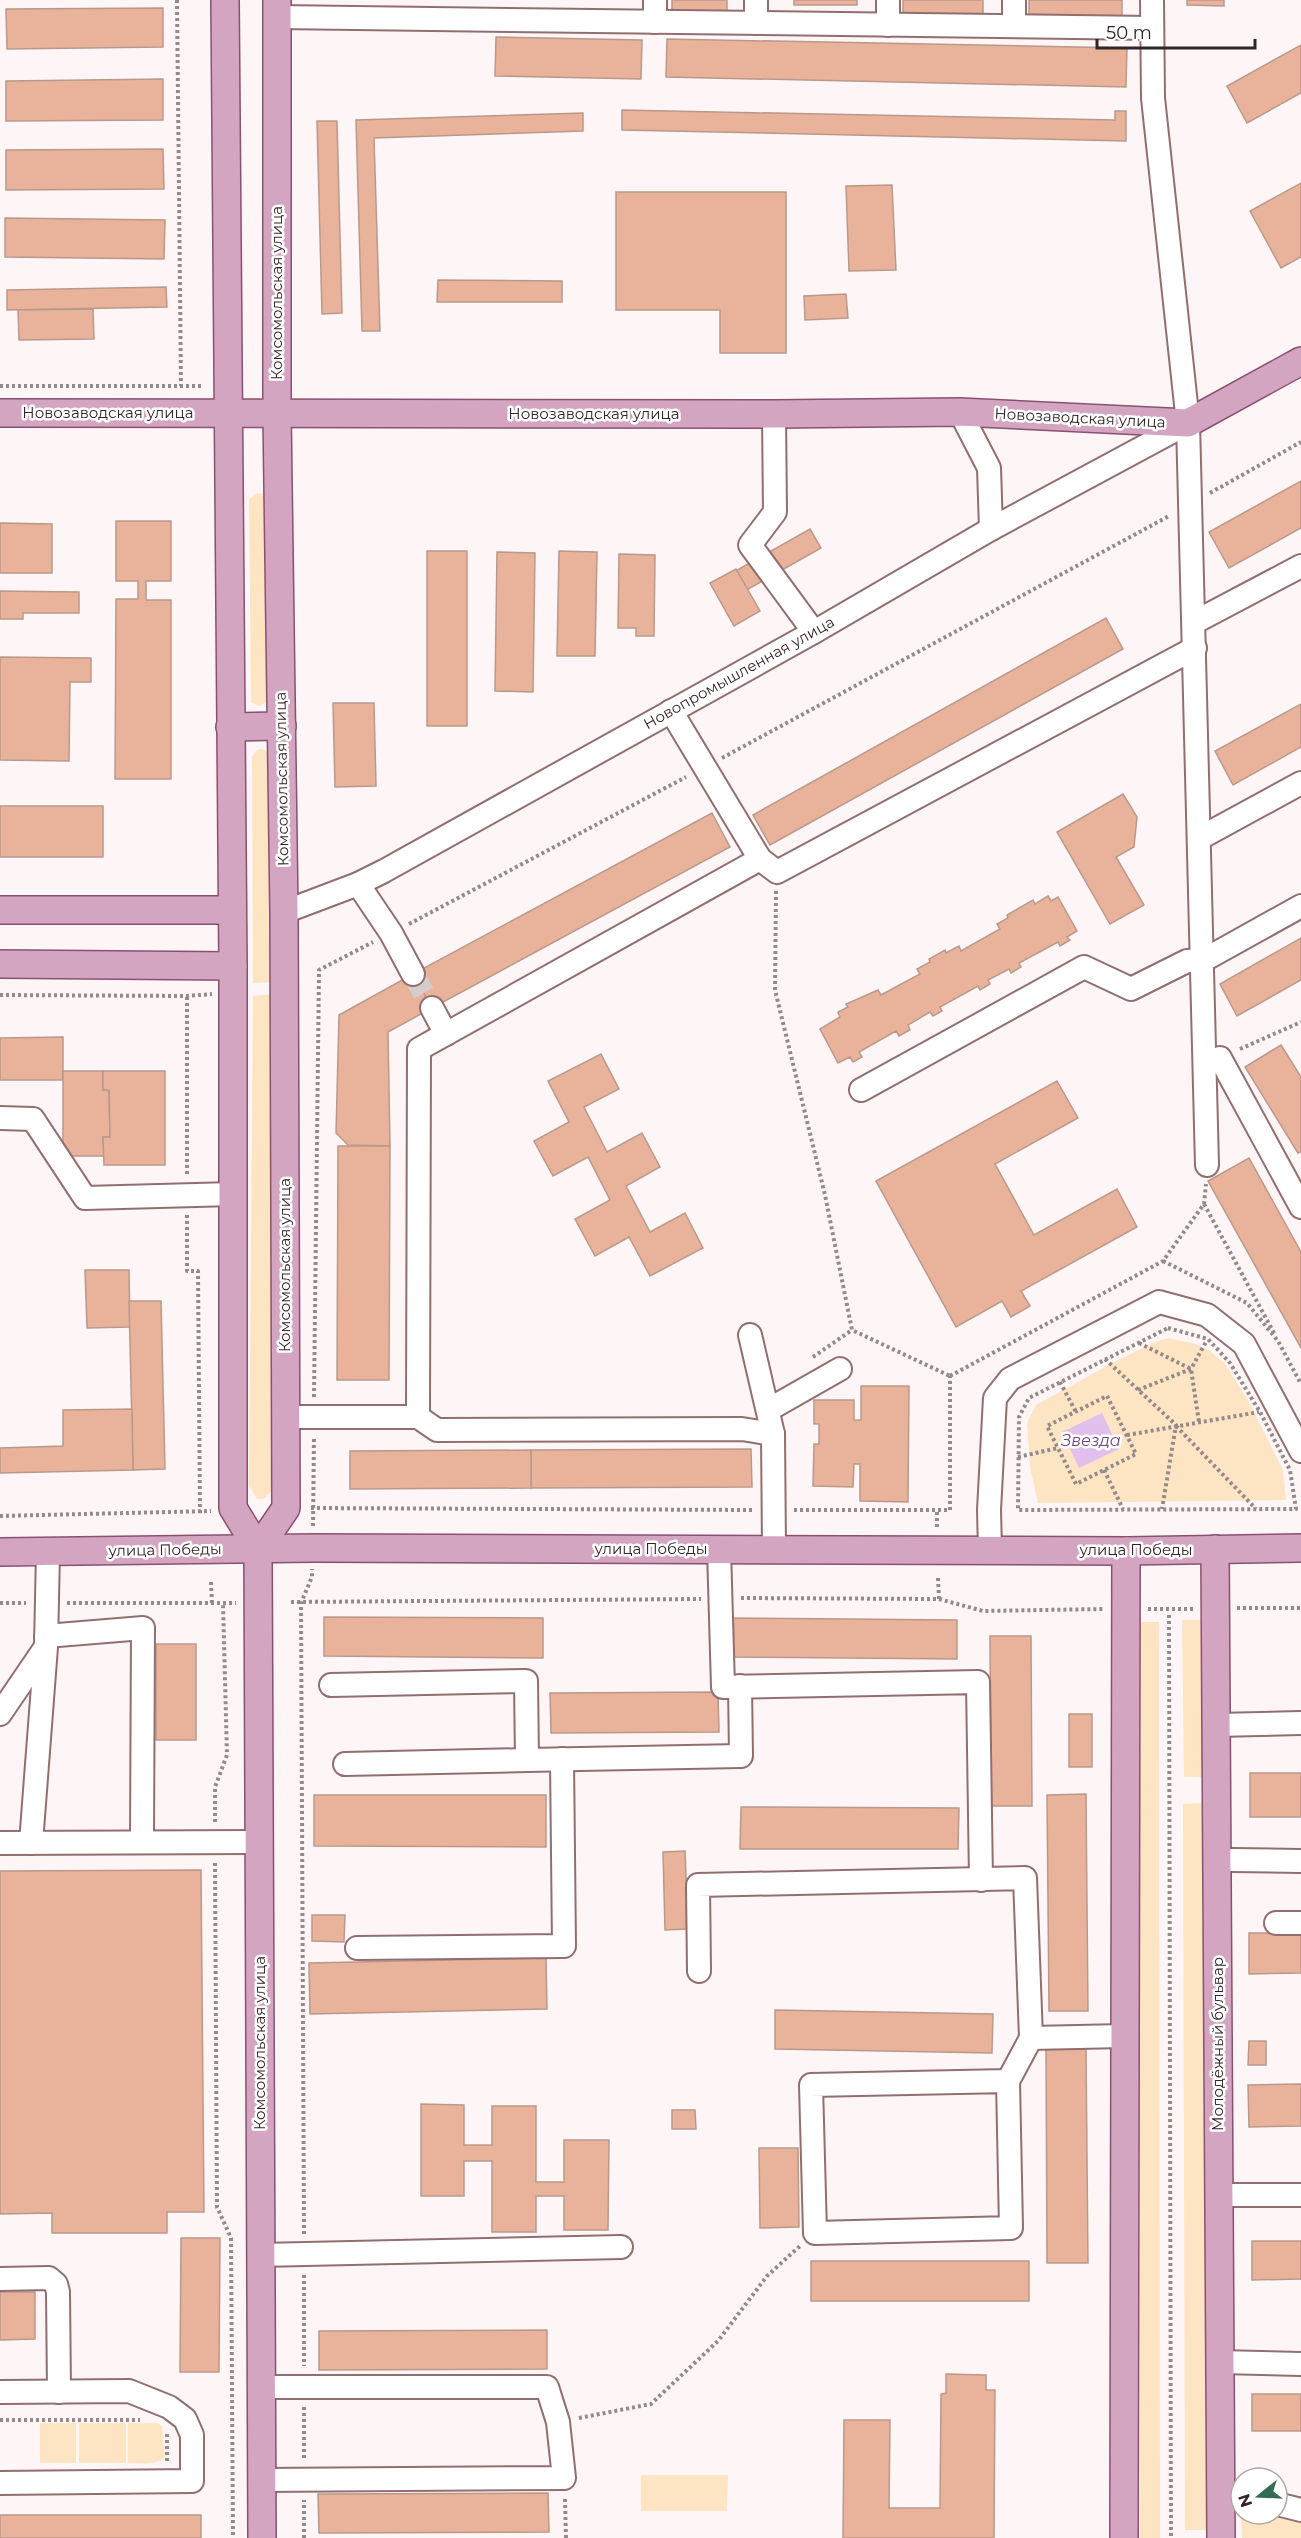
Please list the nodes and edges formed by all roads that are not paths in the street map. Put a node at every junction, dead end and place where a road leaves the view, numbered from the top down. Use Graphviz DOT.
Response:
graph roads {
  1 [pos="225,0"];
  2 [pos="756,0"];
  3 [pos="888,0"];
  4 [pos="1014,0"];
  5 [pos="1152,0"];
  6 [pos="277,9"];
  7 [pos="655,11"];
  8 [pos="756,23"];
  9 [pos="888,25"];
  10 [pos="1014,26"];
  11 [pos="1152,28"];
  12 [pos="1301,360"];
  13 [pos="960,412"];
  14 [pos="0,413"];
  15 [pos="227,413"];
  16 [pos="277,413"];
  17 [pos="774,414"];
  18 [pos="1188,423"];
  19 [pos="991,529"];
  20 [pos="1301,566"];
  21 [pos="1195,622"];
  22 [pos="814,632"];
  23 [pos="1195,648"];
  24 [pos="671,711"];
  25 [pos="282,726"];
  26 [pos="230,727"];
  27 [pos="1301,783"];
  28 [pos="1200,838"];
  29 [pos="768,865"];
  30 [pos="358,884"];
  31 [pos="1301,906"];
  32 [pos="0,910"];
  33 [pos="232,910"];
  34 [pos="284,912"];
  35 [pos="1204,960"];
  36 [pos="0,964"];
  37 [pos="233,966"];
  38 [pos="413,974"];
  39 [pos="432,1008"];
  40 [pos="446,1034"];
  41 [pos="1220,1058"];
  42 [pos="861,1090"];
  43 [pos="0,1118"];
  44 [pos="1207,1165"];
  45 [pos="233,1194"];
  46 [pos="1301,1207"];
  47 [pos="750,1335"];
  48 [pos="840,1369"];
  49 [pos="768,1410"];
  50 [pos="286,1417"];
  51 [pos="418,1417"];
  52 [pos="773,1434"];
  53 [pos="1301,1451"];
  54 [pos="258,1548"];
  55 [pos="1301,1548"];
  56 [pos="718,1549"];
  57 [pos="774,1549"];
  58 [pos="1215,1549"];
  59 [pos="990,1550"];
  60 [pos="1126,1551"];
  61 [pos="0,1552"];
  62 [pos="48,1552"];
  63 [pos="46,1641"];
  64 [pos="331,1685"];
  65 [pos="740,1686"];
  66 [pos="0,1714"];
  67 [pos="1301,1723"];
  68 [pos="1216,1725"];
  69 [pos="562,1759"];
  70 [pos="527,1760"];
  71 [pos="345,1764"];
  72 [pos="142,1842"];
  73 [pos="259,1842"];
  74 [pos="0,1843"];
  75 [pos="31,1843"];
  76 [pos="1232,1860"];
  77 [pos="1301,1861"];
  78 [pos="981,1880"];
  79 [pos="1276,1923"];
  80 [pos="1301,1923"];
  81 [pos="357,1948"];
  82 [pos="699,1971"];
  83 [pos="1124,2036"];
  84 [pos="1030,2038"];
  85 [pos="1008,2081"];
  86 [pos="1219,2195"];
  87 [pos="1301,2195"];
  88 [pos="621,2247"];
  89 [pos="260,2255"];
  90 [pos="0,2278"];
  91 [pos="1220,2362"];
  92 [pos="1301,2364"];
  93 [pos="261,2387"];
  94 [pos="59,2391"];
  95 [pos="0,2392"];
  96 [pos="1229,2469"];
  97 [pos="261,2480"];
  98 [pos="0,2483"];
  99 [pos="1229,2502"];
  100 [pos="261,2538"];
  101 [pos="1125,2538"];
  102 [pos="1221,2538"];
  1 -- 15 [label="main road"];
  2 -- 8 [label="street"];
  3 -- 9 [label="street"];
  4 -- 10 [label="street"];
  5 -- 11 [label="street"];
  6 -- 7 [label="street"];
  6 -- 16 [label="main road, Комсомольская улица"];
  7 -- 8 [label="street"];
  8 -- 9 [label="street"];
  9 -- 10 [label="street"];
  10 -- 11 [label="street"];
  11 -- 18 [label="street"];
  12 -- 18 [label="main road"];
  13 -- 17 [label="main road, Новозаводская улица"];
  13 -- 18 [label="main road, Новозаводская улица"];
  13 -- 19 [label="street"];
  14 -- 15 [label="main road, Новозаводская улица"];
  15 -- 16 [label="main road, Новозаводская улица"];
  15 -- 26 [label="main road"];
  16 -- 17 [label="main road, Новозаводская улица"];
  16 -- 25 [label="main road, Комсомольская улица"];
  17 -- 22 [label="street"];
  18 -- 19 [label="street, Новопромышленная улица"];
  18 -- 21 [label="street"];
  19 -- 22 [label="street, Новопромышленная улица"];
  20 -- 21 [label="street"];
  21 -- 23 [label="street"];
  22 -- 24 [label="street, Новопромышленная улица"];
  23 -- 28 [label="street"];
  23 -- 29 [label="street"];
  24 -- 29 [label="street"];
  24 -- 30 [label="street, Новопромышленная улица"];
  25 -- 26 [label="main road"];
  25 -- 34 [label="main road, Комсомольская улица"];
  26 -- 33 [label="main road"];
  27 -- 28 [label="street"];
  28 -- 35 [label="street"];
  29 -- 40 [label="street"];
  30 -- 34 [label="street, Новопромышленная улица"];
  30 -- 38 [label="street"];
  31 -- 35 [label="street"];
  32 -- 33 [label="main road"];
  33 -- 37 [label="main road"];
  34 -- 50 [label="main road, Комсомольская улица"];
  35 -- 42 [label="street"];
  35 -- 44 [label="street"];
  36 -- 37 [label="main road"];
  37 -- 45 [label="main road"];
  39 -- 40 [label="street"];
  40 -- 51 [label="street"];
  41 -- 46 [label="street"];
  43 -- 45 [label="street"];
  45 -- 54 [label="main road"];
  47 -- 49 [label="street"];
  48 -- 49 [label="street"];
  49 -- 52 [label="street"];
  50 -- 51 [label="street"];
  50 -- 54 [label="main road, Комсомольская улица"];
  51 -- 52 [label="street"];
  52 -- 57 [label="street"];
  53 -- 59 [label="street"];
  54 -- 56 [label="main road, улица Победы"];
  54 -- 62 [label="main road, улица Победы"];
  54 -- 73 [label="main road, Комсомольская улица"];
  55 -- 58 [label="main road, улица Победы"];
  56 -- 57 [label="main road, улица Победы"];
  56 -- 65 [label="street"];
  57 -- 59 [label="main road, улица Победы"];
  58 -- 60 [label="main road, улица Победы"];
  58 -- 68 [label="main road, Молодёжный бульвар"];
  59 -- 60 [label="main road, улица Победы"];
  60 -- 83 [label="main road"];
  61 -- 62 [label="main road, улица Победы"];
  62 -- 63 [label="street"];
  63 -- 66 [label="street"];
  63 -- 72 [label="street"];
  63 -- 75 [label="street"];
  64 -- 70 [label="street"];
  65 -- 69 [label="street"];
  65 -- 78 [label="street"];
  67 -- 68 [label="street"];
  68 -- 86 [label="main road, Молодёжный бульвар"];
  69 -- 70 [label="street"];
  69 -- 81 [label="street"];
  70 -- 71 [label="street"];
  72 -- 73 [label="street"];
  72 -- 75 [label="street"];
  73 -- 89 [label="main road, Комсомольская улица"];
  74 -- 75 [label="street"];
  76 -- 77 [label="street"];
  78 -- 82 [label="street"];
  78 -- 84 [label="street"];
  79 -- 80 [label="street"];
  83 -- 84 [label="street"];
  83 -- 101 [label="main road"];
  84 -- 85 [label="street"];
  85 -- 85 [label="street"];
  86 -- 87 [label="street"];
  86 -- 91 [label="main road, Молодёжный бульвар"];
  88 -- 89 [label="street"];
  89 -- 93 [label="main road, Комсомольская улица"];
  90 -- 94 [label="street"];
  91 -- 92 [label="street"];
  91 -- 96 [label="main road, Молодёжный бульвар"];
  93 -- 97 [label="main road, Комсомольская улица"];
  93 -- 97 [label="street"];
  94 -- 95 [label="street"];
  94 -- 98 [label="street"];
  97 -- 100 [label="main road, Комсомольская улица"];
  99 -- 102 [label="main road, Молодёжный бульвар"];
}
